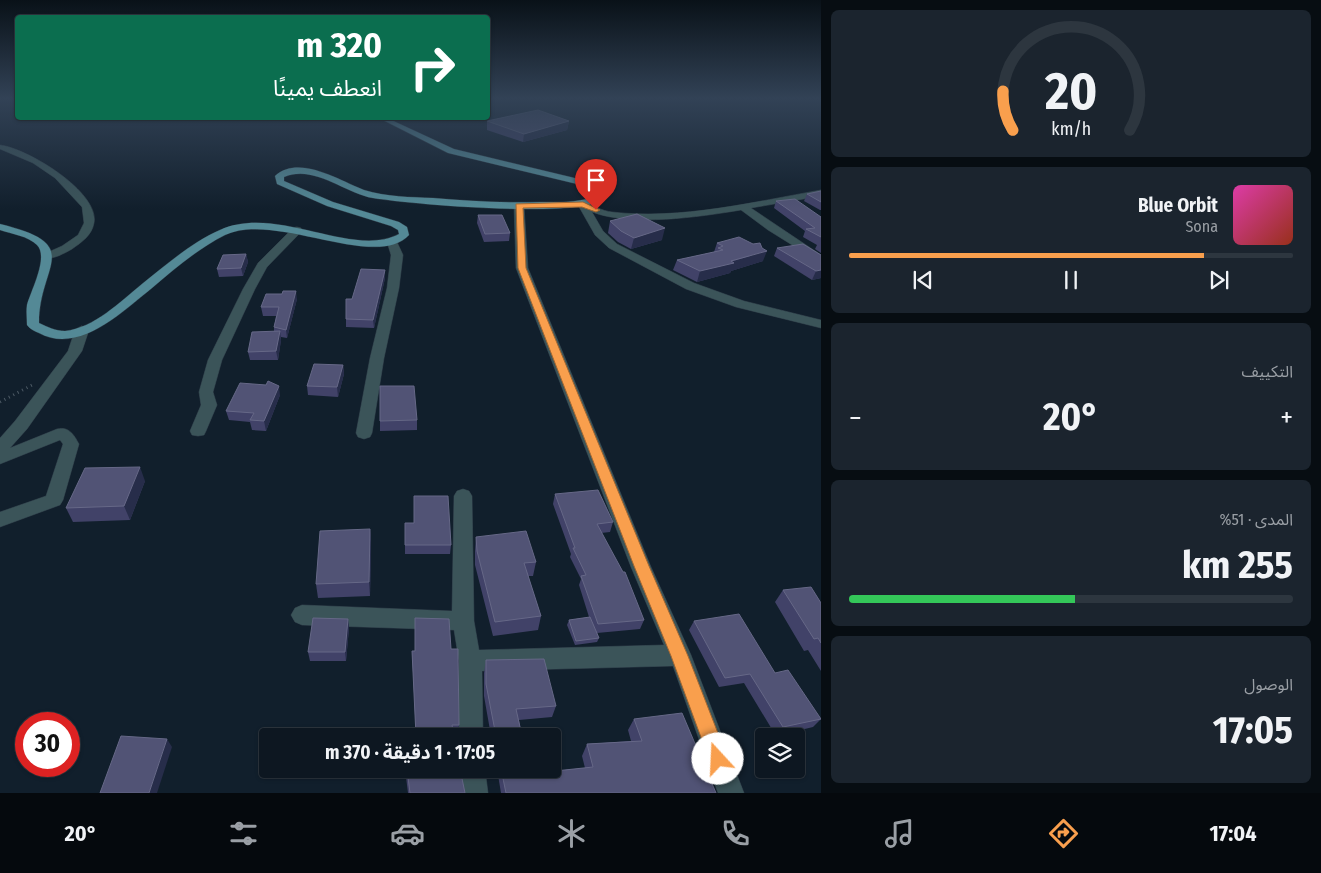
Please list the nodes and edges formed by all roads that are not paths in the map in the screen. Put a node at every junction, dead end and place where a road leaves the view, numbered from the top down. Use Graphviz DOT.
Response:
graph roads {
  1 [pos="417,135"];
  2 [pos="1,147"];
  3 [pos="821,193"];
  4 [pos="789,198"];
  5 [pos="583,205"];
  6 [pos="519,206"];
  7 [pos="743,207"];
  8 [pos="805,207"];
  9 [pos="0,227"];
  10 [pos="297,230"];
  11 [pos="392,242"];
  12 [pos="48,256"];
  13 [pos="821,260"];
  14 [pos="821,324"];
  15 [pos="82,330"];
  16 [pos="198,432"];
  17 [pos="364,433"];
  18 [pos="0,448"];
  19 [pos="0,458"];
  20 [pos="462,496"];
  21 [pos="0,520"];
  22 [pos="302,615"];
  23 [pos="463,621"];
  24 [pos="680,656"];
  25 [pos="470,661"];
  26 [pos="471,728"];
  27 [pos="473,778"];
  28 [pos="475,793"];
  29 [pos="731,793"];
  1 -- 5 [label="main road"];
  2 -- 12 [label="street"];
  3 -- 4 [label="street"];
  4 -- 7 [label="street"];
  4 -- 8 [label="street"];
  5 -- 6 [label="main road"];
  5 -- 7 [label="street"];
  5 -- 14 [label="street"];
  6 -- 11 [label="main road"];
  6 -- 24 [label="street"];
  7 -- 13 [label="street"];
  9 -- 12 [label="main road"];
  10 -- 11 [label="main road"];
  10 -- 15 [label="main road"];
  10 -- 16 [label="street"];
  11 -- 17 [label="street"];
  12 -- 15 [label="main road"];
  15 -- 18 [label="street"];
  19 -- 21 [label="street"];
  20 -- 23 [label="street"];
  22 -- 23 [label="street"];
  23 -- 25 [label="street"];
  24 -- 25 [label="street"];
  24 -- 29 [label="street"];
  25 -- 26 [label="street"];
  27 -- 28 [label="street"];
}
